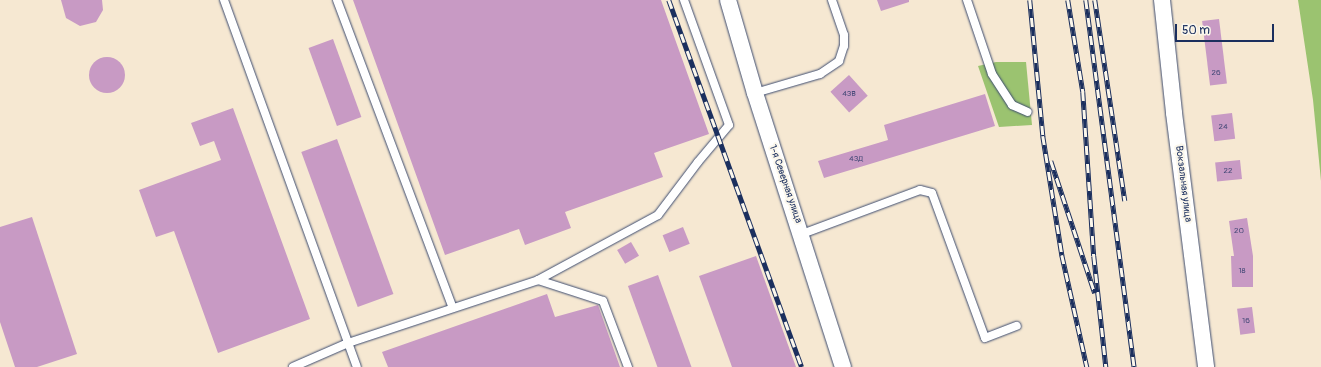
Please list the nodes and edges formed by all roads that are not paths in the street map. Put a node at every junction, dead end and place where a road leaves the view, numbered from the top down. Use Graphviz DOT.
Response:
graph roads {
  1 [pos="224,0"];
  2 [pos="337,0"];
  3 [pos="684,0"];
  4 [pos="728,0"];
  5 [pos="832,0"];
  6 [pos="967,0"];
  7 [pos="1162,0"];
  8 [pos="755,94"];
  9 [pos="1028,112"];
  10 [pos="802,234"];
  11 [pos="538,280"];
  12 [pos="453,308"];
  13 [pos="1018,326"];
  14 [pos="348,343"];
  15 [pos="293,367"];
  16 [pos="357,367"];
  17 [pos="628,367"];
  18 [pos="843,367"];
  19 [pos="1206,367"];
  1 -- 14 [label="lane"];
  2 -- 12 [label="lane"];
  3 -- 11 [label="lane"];
  4 -- 8 [label="street, 1-я Северная улица"];
  5 -- 8 [label="lane"];
  6 -- 9 [label="lane"];
  7 -- 19 [label="street, Вокзальная улица"];
  8 -- 10 [label="street, 1-я Северная улица"];
  10 -- 13 [label="lane"];
  10 -- 18 [label="street, 1-я Северная улица"];
  11 -- 12 [label="lane"];
  11 -- 17 [label="lane"];
  12 -- 14 [label="lane"];
  14 -- 15 [label="lane"];
  14 -- 16 [label="lane"];
}
